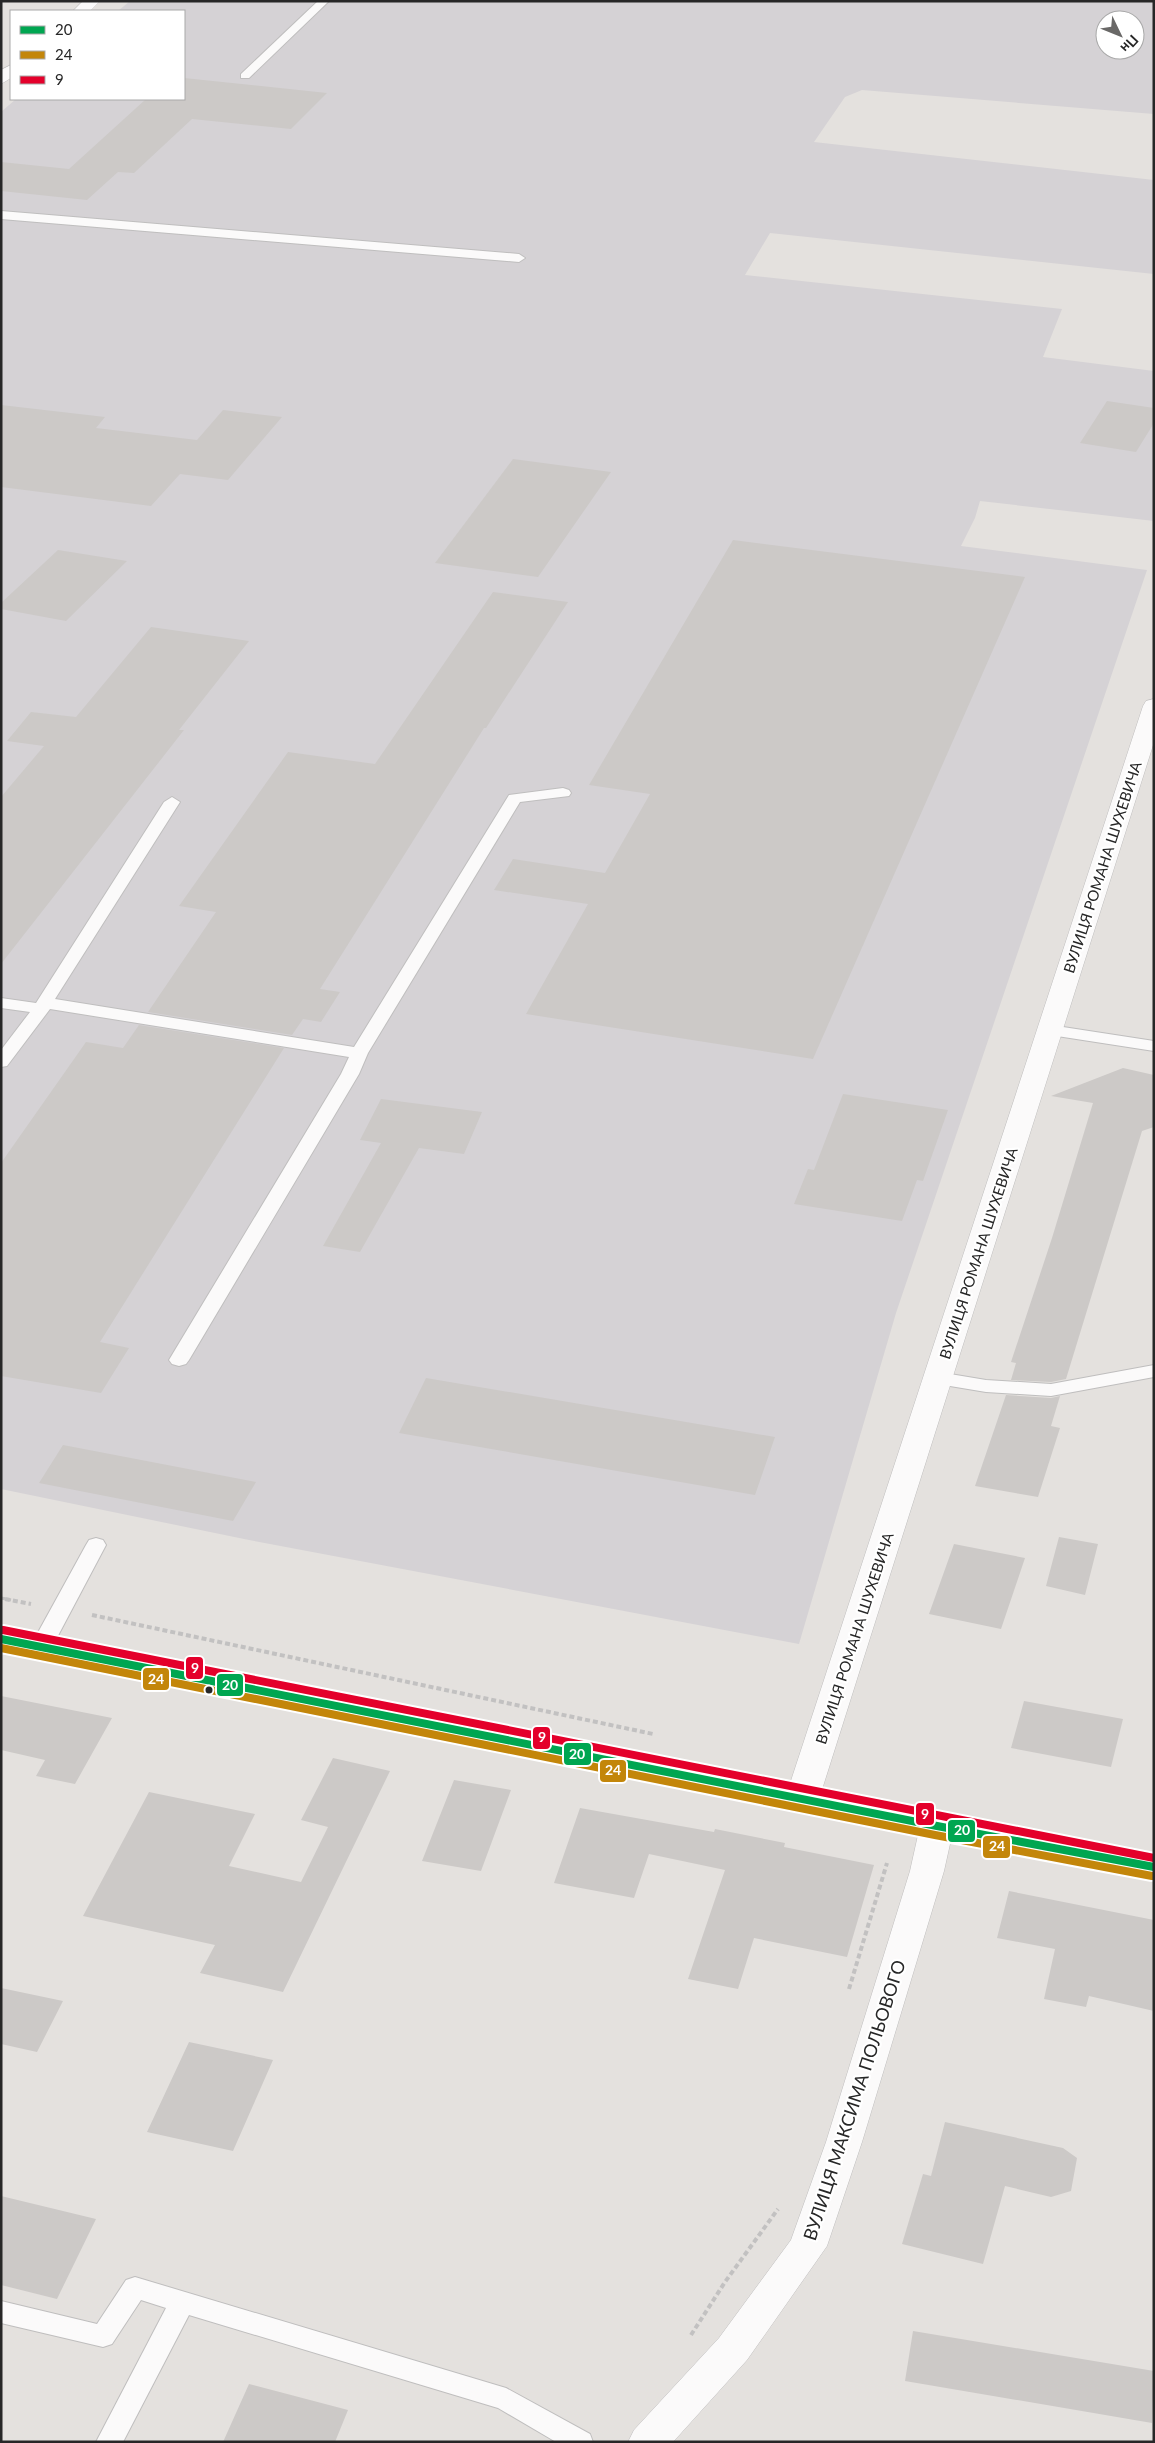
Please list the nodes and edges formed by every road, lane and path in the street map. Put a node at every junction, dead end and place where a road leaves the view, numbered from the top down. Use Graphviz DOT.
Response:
graph roads {
  1 [pos="93,1"];
  2 [pos="324,1"];
  3 [pos="82,10"];
  4 [pos="245,76"];
  5 [pos="1,215"];
  6 [pos="520,258"];
  7 [pos="1154,706"];
  8 [pos="563,793"];
  9 [pos="172,802"];
  10 [pos="1,1003"];
  11 [pos="43,1006"];
  12 [pos="1050,1030"];
  13 [pos="1154,1046"];
  14 [pos="359,1053"];
  15 [pos="1,1062"];
  16 [pos="179,1360"];
  17 [pos="1154,1371"];
  18 [pos="938,1378"];
  19 [pos="96,1545"];
  20 [pos="132,1622"];
  21 [pos="1,1640"];
  22 [pos="41,1648"];
  23 [pos="657,1735"];
  24 [pos="802,1799"];
  25 [pos="937,1826"];
  26 [pos="1154,1867"];
  27 [pos="782,2204"];
  28 [pos="182,2302"];
  29 [pos="1,2312"];
  30 [pos="689,2338"];
  31 [pos="109,2442"];
  32 [pos="580,2442"];
  33 [pos="648,2442"];
  1 -- 3 [label="street"];
  2 -- 4 [label="lane"];
  5 -- 6 [label="lane"];
  7 -- 12 [label="street, ВУЛИЦЯ РОМАНА ШУХЕВИЧА"];
  8 -- 14 [label="lane"];
  9 -- 11 [label="lane"];
  10 -- 11 [label="lane"];
  11 -- 14 [label="lane"];
  11 -- 15 [label="lane"];
  12 -- 13 [label="lane"];
  12 -- 18 [label="street, ВУЛИЦЯ РОМАНА ШУХЕВИЧА"];
  14 -- 16 [label="lane"];
  17 -- 18 [label="lane"];
  18 -- 24 [label="street, ВУЛИЦЯ РОМАНА ШУХЕВИЧА"];
  19 -- 22 [label="lane"];
  20 -- 23 [label="path"];
  21 -- 22 [label="street"];
  22 -- 24 [label="street"];
  24 -- 25 [label="street"];
  25 -- 26 [label="street"];
  25 -- 33 [label="street, ВУЛИЦЯ МАКСИМА ПОЛЬОВОГО"];
  27 -- 30 [label="path"];
  28 -- 29 [label="lane"];
  28 -- 31 [label="lane"];
  28 -- 32 [label="lane"];
}
